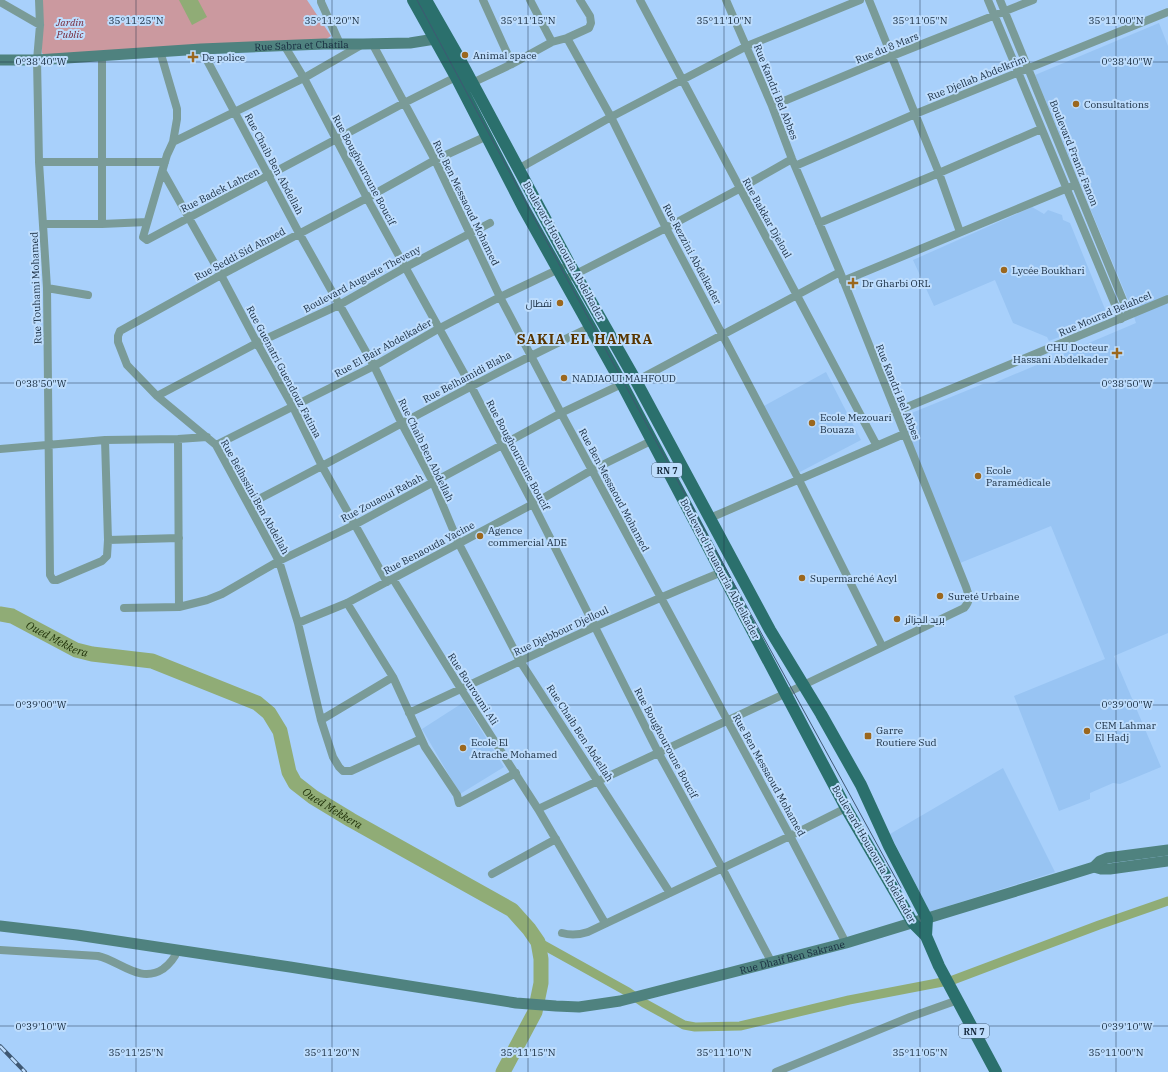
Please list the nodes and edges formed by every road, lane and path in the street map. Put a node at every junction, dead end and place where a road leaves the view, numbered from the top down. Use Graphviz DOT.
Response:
graph roads {
  1 [pos="39,0"];
  2 [pos="321,0"];
  3 [pos="413,0"];
  4 [pos="426,0"];
  5 [pos="483,0"];
  6 [pos="530,0"];
  7 [pos="580,0"];
  8 [pos="640,0"];
  9 [pos="726,0"];
  10 [pos="860,0"];
  11 [pos="869,0"];
  12 [pos="988,0"];
  13 [pos="1000,0"];
  14 [pos="1033,0"];
  15 [pos="0,2"];
  16 [pos="1005,12"];
  17 [pos="1168,12"];
  18 [pos="994,16"];
  19 [pos="40,25"];
  20 [pos="440,36"];
  21 [pos="567,38"];
  22 [pos="552,42"];
  23 [pos="340,44"];
  24 [pos="368,44"];
  25 [pos="284,45"];
  26 [pos="747,46"];
  27 [pos="201,48"];
  28 [pos="160,51"];
  29 [pos="102,54"];
  30 [pos="892,56"];
  31 [pos="0,60"];
  32 [pos="37,60"];
  33 [pos="512,64"];
  34 [pos="1029,68"];
  35 [pos="1018,73"];
  36 [pos="456,77"];
  37 [pos="304,78"];
  38 [pos="682,80"];
  39 [pos="472,83"];
  40 [pos="404,103"];
  41 [pos="772,106"];
  42 [pos="235,112"];
  43 [pos="915,114"];
  44 [pos="611,117"];
  45 [pos="1041,129"];
  46 [pos="487,136"];
  47 [pos="336,140"];
  48 [pos="173,142"];
  49 [pos="1062,151"];
  50 [pos="1052,156"];
  51 [pos="435,160"];
  52 [pos="39,162"];
  53 [pos="102,162"];
  54 [pos="165,162"];
  55 [pos="794,162"];
  56 [pos="518,169"];
  57 [pos="163,172"];
  58 [pos="939,173"];
  59 [pos="268,176"];
  60 [pos="1076,185"];
  61 [pos="739,189"];
  62 [pos="1066,189"];
  63 [pos="367,198"];
  64 [pos="188,217"];
  65 [pos="147,222"];
  66 [pos="490,223"];
  67 [pos="819,223"];
  68 [pos="44,224"];
  69 [pos="102,224"];
  70 [pos="666,228"];
  71 [pos="960,232"];
  72 [pos="299,233"];
  73 [pos="470,234"];
  74 [pos="406,267"];
  75 [pos="572,269"];
  76 [pos="840,272"];
  77 [pos="221,275"];
  78 [pos="561,275"];
  79 [pos="843,281"];
  80 [pos="47,288"];
  81 [pos="88,295"];
  82 [pos="798,296"];
  83 [pos="500,297"];
  84 [pos="1168,299"];
  85 [pos="339,305"];
  86 [pos="1129,315"];
  87 [pos="1121,319"];
  88 [pos="591,327"];
  89 [pos="438,329"];
  90 [pos="724,335"];
  91 [pos="118,342"];
  92 [pos="257,343"];
  93 [pos="530,355"];
  94 [pos="374,366"];
  95 [pos="636,382"];
  96 [pos="622,384"];
  97 [pos="471,386"];
  98 [pos="157,396"];
  99 [pos="293,407"];
  100 [pos="895,412"];
  101 [pos="561,413"];
  102 [pos="402,424"];
  103 [pos="904,434"];
  104 [pos="208,437"];
  105 [pos="178,439"];
  106 [pos="105,440"];
  107 [pos="651,440"];
  108 [pos="48,445"];
  109 [pos="216,445"];
  110 [pos="502,446"];
  111 [pos="877,446"];
  112 [pos="0,449"];
  113 [pos="322,466"];
  114 [pos="592,470"];
  115 [pos="799,480"];
  116 [pos="433,482"];
  117 [pos="249,504"];
  118 [pos="533,504"];
  119 [pos="710,518"];
  120 [pos="356,524"];
  121 [pos="179,538"];
  122 [pos="108,540"];
  123 [pos="459,544"];
  124 [pos="279,561"];
  125 [pos="722,572"];
  126 [pos="390,581"];
  127 [pos="660,597"];
  128 [pos="347,603"];
  129 [pos="179,607"];
  130 [pos="124,608"];
  131 [pos="298,623"];
  132 [pos="595,627"];
  133 [pos="882,646"];
  134 [pos="520,661"];
  135 [pos="393,677"];
  136 [pos="804,684"];
  137 [pos="461,689"];
  138 [pos="786,693"];
  139 [pos="409,714"];
  140 [pos="321,720"];
  141 [pos="727,720"];
  142 [pos="421,739"];
  143 [pos="658,752"];
  144 [pos="516,773"];
  145 [pos="599,781"];
  146 [pos="538,808"];
  147 [pos="846,808"];
  148 [pos="790,836"];
  149 [pos="556,839"];
  150 [pos="1168,850"];
  151 [pos="1168,861"];
  152 [pos="1094,866"];
  153 [pos="722,868"];
  154 [pos="492,874"];
  155 [pos="670,893"];
  156 [pos="927,919"];
  157 [pos="605,923"];
  158 [pos="912,923"];
  159 [pos="0,926"];
  160 [pos="562,933"];
  161 [pos="926,936"];
  162 [pos="846,943"];
  163 [pos="0,950"];
  164 [pos="178,950"];
  165 [pos="772,963"];
  166 [pos="955,995"];
  167 [pos="776,1072"];
  168 [pos="996,1072"];
  1 -- 19 [label="street, Rue Touhami Mohamed"];
  2 -- 23 [label="street"];
  3 -- 20 [label="main road, Boulevard Houaouria Abdelkader / RN 7"];
  4 -- 20 [label="main road, Boulevard Houaouria Abdelkader / RN 7"];
  5 -- 33 [label="street"];
  6 -- 22 [label="street"];
  7 -- 21 [label="street"];
  8 -- 38 [label="street, Rue Bakkar Djeloul"];
  9 -- 26 [label="street, Rue Kandri Bel Abbes"];
  10 -- 26 [label="street"];
  11 -- 30 [label="street"];
  12 -- 18 [label="street"];
  13 -- 16 [label="street, Boulevard Frantz Fanon"];
  14 -- 16 [label="street, Rue du 8 Mars"];
  15 -- 19 [label="street"];
  16 -- 18 [label="street, Rue du 8 Mars"];
  16 -- 34 [label="street, Boulevard Frantz Fanon"];
  17 -- 34 [label="street, Rue Djellab Abdelkrim"];
  18 -- 30 [label="street, Rue du 8 Mars"];
  18 -- 35 [label="street"];
  19 -- 32 [label="street, Rue Touhami Mohamed"];
  20 -- 24 [label="main road, Rue Sabra et Chatila"];
  20 -- 36 [label="main road, Boulevard Houaouria Abdelkader / RN 7"];
  20 -- 39 [label="main road, Boulevard Houaouria Abdelkader / RN 7"];
  21 -- 22 [label="street"];
  21 -- 44 [label="street, Rue Rezzini Abdelkader"];
  22 -- 33 [label="street"];
  23 -- 24 [label="main road, Rue Sabra et Chatila"];
  23 -- 25 [label="main road, Rue Sabra et Chatila"];
  24 -- 37 [label="street"];
  24 -- 40 [label="street, Rue Ben Messaoud Mohamed"];
  25 -- 27 [label="main road, Rue Sabra et Chatila"];
  25 -- 37 [label="street, Rue Boughouroune Boucif"];
  26 -- 38 [label="street"];
  26 -- 41 [label="street, Rue Kandri Bel Abbes"];
  27 -- 28 [label="main road, Rue Sabra et Chatila"];
  27 -- 42 [label="street, Rue Chaib Ben Abdellah"];
  28 -- 29 [label="main road, Rue Sabra et Chatila"];
  28 -- 48 [label="street"];
  29 -- 32 [label="main road, Rue Sabra et Chatila"];
  29 -- 53 [label="street"];
  30 -- 41 [label="street, Rue du 8 Mars"];
  30 -- 43 [label="street"];
  31 -- 32 [label="main road, Rue Sabra et Chatila"];
  32 -- 52 [label="street, Rue Touhami Mohamed"];
  33 -- 39 [label="street"];
  34 -- 35 [label="street, Rue Djellab Abdelkrim"];
  34 -- 49 [label="street, Boulevard Frantz Fanon"];
  35 -- 43 [label="street, Rue Djellab Abdelkrim"];
  35 -- 45 [label="street"];
  36 -- 40 [label="street, Rue Badek Lahcen"];
  36 -- 46 [label="main road, Boulevard Houaouria Abdelkader / RN 7"];
  37 -- 42 [label="street"];
  37 -- 47 [label="street, Rue Boughouroune Boucif"];
  38 -- 44 [label="street"];
  38 -- 61 [label="street, Rue Bakkar Djeloul"];
  39 -- 56 [label="main road, Boulevard Houaouria Abdelkader / RN 7"];
  40 -- 47 [label="street, Rue Badek Lahcen"];
  40 -- 51 [label="street, Rue Ben Messaoud Mohamed"];
  41 -- 55 [label="street, Rue Kandri Bel Abbes"];
  42 -- 48 [label="street"];
  42 -- 59 [label="street, Rue Chaib Ben Abdellah"];
  43 -- 55 [label="street, Rue Djellab Abdelkrim"];
  43 -- 58 [label="street"];
  44 -- 56 [label="street"];
  44 -- 70 [label="street, Rue Rezzini Abdelkader"];
  45 -- 50 [label="street"];
  45 -- 58 [label="street"];
  46 -- 51 [label="street, Rue Seddi Sid Ahmed"];
  46 -- 78 [label="main road, Boulevard Houaouria Abdelkader / RN 7"];
  47 -- 59 [label="street, Rue Badek Lahcen"];
  47 -- 63 [label="street, Rue Boughouroune Boucif"];
  48 -- 54 [label="street"];
  49 -- 50 [label="street"];
  49 -- 60 [label="street, Boulevard Frantz Fanon"];
  50 -- 62 [label="street"];
  51 -- 63 [label="street, Rue Seddi Sid Ahmed"];
  51 -- 73 [label="street, Rue Ben Messaoud Mohamed"];
  52 -- 53 [label="street"];
  52 -- 68 [label="street, Rue Touhami Mohamed"];
  53 -- 54 [label="street"];
  53 -- 69 [label="street"];
  54 -- 57 [label="street"];
  55 -- 61 [label="street, Rue Djellab Abdelkrim"];
  55 -- 67 [label="street, Rue Kandri Bel Abbes"];
  56 -- 75 [label="main road, Boulevard Houaouria Abdelkader / RN 7"];
  57 -- 64 [label="street, Rue Guenatri Guendouz Fatima"];
  57 -- 65 [label="street"];
  58 -- 67 [label="street"];
  58 -- 71 [label="street"];
  59 -- 64 [label="street, Rue Badek Lahcen"];
  59 -- 72 [label="street, Rue Chaib Ben Abdellah"];
  60 -- 62 [label="street"];
  60 -- 86 [label="street, Boulevard Frantz Fanon"];
  61 -- 70 [label="street, Rue Djellab Abdelkrim"];
  61 -- 82 [label="street, Rue Bakkar Djeloul"];
  62 -- 71 [label="street"];
  62 -- 87 [label="street"];
  63 -- 72 [label="street, Rue Seddi Sid Ahmed"];
  63 -- 74 [label="street, Rue Boughouroune Boucif"];
  64 -- 65 [label="street, Rue Badek Lahcen"];
  64 -- 77 [label="street, Rue Guenatri Guendouz Fatima"];
  65 -- 69 [label="street"];
  66 -- 73 [label="street, Boulevard Auguste Theveny"];
  67 -- 76 [label="street, Rue Kandri Bel Abbes"];
  68 -- 69 [label="street"];
  68 -- 80 [label="street, Rue Touhami Mohamed"];
  70 -- 75 [label="street, Rue Djellab Abdelkrim"];
  70 -- 90 [label="street, Rue Rezzini Abdelkader"];
  71 -- 79 [label="street"];
  72 -- 77 [label="street, Rue Seddi Sid Ahmed"];
  72 -- 85 [label="street, Rue Chaib Ben Abdellah"];
  73 -- 74 [label="street, Boulevard Auguste Theveny"];
  73 -- 83 [label="street, Rue Ben Messaoud Mohamed"];
  74 -- 85 [label="street, Boulevard Auguste Theveny"];
  74 -- 89 [label="street, Rue Boughouroune Boucif"];
  75 -- 78 [label="street"];
  75 -- 78 [label="street"];
  75 -- 78 [label="street"];
  75 -- 95 [label="main road, Boulevard Houaouria Abdelkader / RN 7"];
  76 -- 79 [label="street, Rue Kandri Bel Abbes"];
  76 -- 82 [label="street"];
  77 -- 91 [label="street, Rue Seddi Sid Ahmed"];
  77 -- 92 [label="street, Rue Guenatri Guendouz Fatima"];
  78 -- 83 [label="street, Rue El Bair Abdelkader"];
  78 -- 88 [label="main road, Boulevard Houaouria Abdelkader / RN 7"];
  79 -- 100 [label="street, Rue Kandri Bel Abbes"];
  80 -- 81 [label="street"];
  80 -- 108 [label="street, Rue Touhami Mohamed"];
  82 -- 90 [label="street"];
  82 -- 111 [label="street, Rue Bakkar Djeloul"];
  83 -- 89 [label="street, Rue El Bair Abdelkader"];
  83 -- 93 [label="street, Rue Ben Messaoud Mohamed"];
  84 -- 86 [label="street, Rue Mourad Belahcel"];
  85 -- 92 [label="street, Boulevard Auguste Theveny"];
  85 -- 94 [label="street, Rue Chaib Ben Abdellah"];
  86 -- 87 [label="street, Rue Mourad Belahcel"];
  87 -- 100 [label="street, Rue Mourad Belahcel"];
  88 -- 93 [label="street, Rue Belhamidi Blaha"];
  88 -- 96 [label="main road, Boulevard Houaouria Abdelkader / RN 7"];
  89 -- 94 [label="street, Rue El Bair Abdelkader"];
  89 -- 97 [label="street, Rue Boughouroune Boucif"];
  90 -- 95 [label="street"];
  90 -- 115 [label="street, Rue Rezzini Abdelkader"];
  91 -- 98 [label="street, Rue Belhssini Ben Abdellah"];
  92 -- 98 [label="street, Boulevard Auguste Theveny"];
  92 -- 99 [label="street, Rue Guenatri Guendouz Fatima"];
  93 -- 97 [label="street, Rue Belhamidi Blaha"];
  93 -- 101 [label="street, Rue Ben Messaoud Mohamed"];
  94 -- 99 [label="street, Rue El Bair Abdelkader"];
  94 -- 102 [label="street, Rue Chaib Ben Abdellah"];
  95 -- 119 [label="main road, Boulevard Houaouria Abdelkader / RN 7"];
  96 -- 101 [label="street, Rue Zouaoui Rabah"];
  96 -- 107 [label="main road, Boulevard Houaouria Abdelkader / RN 7"];
  97 -- 102 [label="street, Rue Belhamidi Blaha"];
  97 -- 110 [label="street, Rue Boughouroune Boucif"];
  98 -- 104 [label="street, Rue Belhssini Ben Abdellah"];
  99 -- 109 [label="street, Rue El Bair Abdelkader"];
  99 -- 113 [label="street, Rue Guenatri Guendouz Fatima"];
  100 -- 103 [label="street, Rue Kandri Bel Abbes"];
  101 -- 110 [label="street, Rue Zouaoui Rabah"];
  101 -- 114 [label="street, Rue Ben Messaoud Mohamed"];
  102 -- 113 [label="street, Rue Belhamidi Blaha"];
  102 -- 116 [label="street, Rue Chaib Ben Abdellah"];
  103 -- 111 [label="street"];
  103 -- 133 [label="street, Rue Kandri Bel Abbes"];
  104 -- 105 [label="street"];
  104 -- 109 [label="street, Rue Belhssini Ben Abdellah"];
  105 -- 106 [label="street"];
  105 -- 121 [label="street"];
  106 -- 108 [label="street"];
  106 -- 122 [label="street"];
  107 -- 114 [label="street, Rue Benaouda Yacine"];
  107 -- 125 [label="main road, Boulevard Houaouria Abdelkader / RN 7"];
  108 -- 112 [label="street"];
  108 -- 122 [label="street, Rue Touhami Mohamed"];
  109 -- 117 [label="street, Rue Belhssini Ben Abdellah"];
  110 -- 116 [label="street, Rue Zouaoui Rabah"];
  110 -- 118 [label="street, Rue Boughouroune Boucif"];
  111 -- 115 [label="street"];
  113 -- 117 [label="street, Rue Belhamidi Blaha"];
  113 -- 120 [label="street, Rue Guenatri Guendouz Fatima"];
  114 -- 118 [label="street, Rue Benaouda Yacine"];
  114 -- 127 [label="street, Rue Ben Messaoud Mohamed"];
  115 -- 119 [label="street"];
  115 -- 133 [label="street, Rue Rezzini Abdelkader"];
  116 -- 120 [label="street, Rue Zouaoui Rabah"];
  116 -- 123 [label="street, Rue Chaib Ben Abdellah"];
  117 -- 124 [label="street, Rue Belhssini Ben Abdellah"];
  118 -- 123 [label="street, Rue Benaouda Yacine"];
  118 -- 132 [label="street, Rue Boughouroune Boucif"];
  119 -- 136 [label="main road, Boulevard Houaouria Abdelkader / RN 7"];
  120 -- 124 [label="street, Rue Zouaoui Rabah"];
  120 -- 126 [label="street, Rue Guenatri Guendouz Fatima"];
  121 -- 122 [label="street"];
  121 -- 129 [label="street"];
  123 -- 126 [label="street, Rue Benaouda Yacine"];
  123 -- 134 [label="street, Rue Chaib Ben Abdellah"];
  124 -- 129 [label="street, Rue Zouaoui Rabah"];
  124 -- 131 [label="street, Rue Belhssini Ben Abdellah"];
  125 -- 127 [label="street, Rue Djebbour Djelloul"];
  125 -- 138 [label="main road, Boulevard Houaouria Abdelkader / RN 7"];
  126 -- 128 [label="street, Rue Benaouda Yacine"];
  126 -- 137 [label="street, Rue Bouroumi Ali"];
  127 -- 132 [label="street, Rue Djebbour Djelloul"];
  127 -- 141 [label="street, Rue Ben Messaoud Mohamed"];
  128 -- 131 [label="street, Rue Benaouda Yacine"];
  128 -- 135 [label="street"];
  129 -- 130 [label="street, Rue Zouaoui Rabah"];
  131 -- 140 [label="street, Rue Belhssini Ben Abdellah"];
  132 -- 134 [label="street, Rue Djebbour Djelloul"];
  132 -- 143 [label="street, Rue Boughouroune Boucif"];
  133 -- 136 [label="street, Rue Kandri Bel Abbes"];
  134 -- 137 [label="street, Rue Djebbour Djelloul"];
  134 -- 145 [label="street, Rue Chaib Ben Abdellah"];
  135 -- 139 [label="street"];
  135 -- 140 [label="street"];
  136 -- 138 [label="street, Rue Kandri Bel Abbes"];
  136 -- 156 [label="main road, Boulevard Houaouria Abdelkader / RN 7"];
  137 -- 139 [label="street, Rue Djebbour Djelloul"];
  137 -- 144 [label="street, Rue Bouroumi Ali"];
  138 -- 141 [label="street"];
  138 -- 147 [label="main road, Boulevard Houaouria Abdelkader / RN 7"];
  139 -- 142 [label="street"];
  140 -- 142 [label="street, Rue Belhssini Ben Abdellah"];
  141 -- 143 [label="street"];
  141 -- 148 [label="street, Rue Ben Messaoud Mohamed"];
  142 -- 144 [label="street"];
  143 -- 145 [label="street"];
  143 -- 153 [label="street, Rue Boughouroune Boucif"];
  144 -- 146 [label="street, Rue Bouroumi Ali"];
  145 -- 146 [label="street"];
  145 -- 155 [label="street, Rue Chaib Ben Abdellah"];
  146 -- 149 [label="street, Rue Bouroumi Ali"];
  147 -- 148 [label="street"];
  147 -- 158 [label="main road, Boulevard Houaouria Abdelkader / RN 7"];
  148 -- 153 [label="street"];
  148 -- 162 [label="street, Rue Ben Messaoud Mohamed"];
  149 -- 154 [label="street"];
  149 -- 157 [label="street, Rue Bouroumi Ali"];
  150 -- 152 [label="main road, Rue Dhaif Ben Sakrane"];
  151 -- 152 [label="main road"];
  152 -- 156 [label="main road, Rue Dhaif Ben Sakrane"];
  153 -- 155 [label="street"];
  153 -- 165 [label="street, Rue Boughouroune Boucif"];
  155 -- 157 [label="street"];
  156 -- 158 [label="main road, Rue Dhaif Ben Sakrane"];
  156 -- 161 [label="main road, Boulevard Houaouria Abdelkader / RN 7"];
  157 -- 160 [label="street"];
  158 -- 161 [label="main road, Boulevard Houaouria Abdelkader / RN 7"];
  158 -- 162 [label="main road, Rue Dhaif Ben Sakrane"];
  159 -- 164 [label="main road, Rue Dhaif Ben Sakrane"];
  161 -- 166 [label="main road, RN 7"];
  162 -- 165 [label="main road, Rue Dhaif Ben Sakrane"];
  163 -- 164 [label="street"];
  164 -- 165 [label="main road, Rue Dhaif Ben Sakrane"];
  166 -- 167 [label="street"];
  166 -- 168 [label="main road, RN 7"];
}
